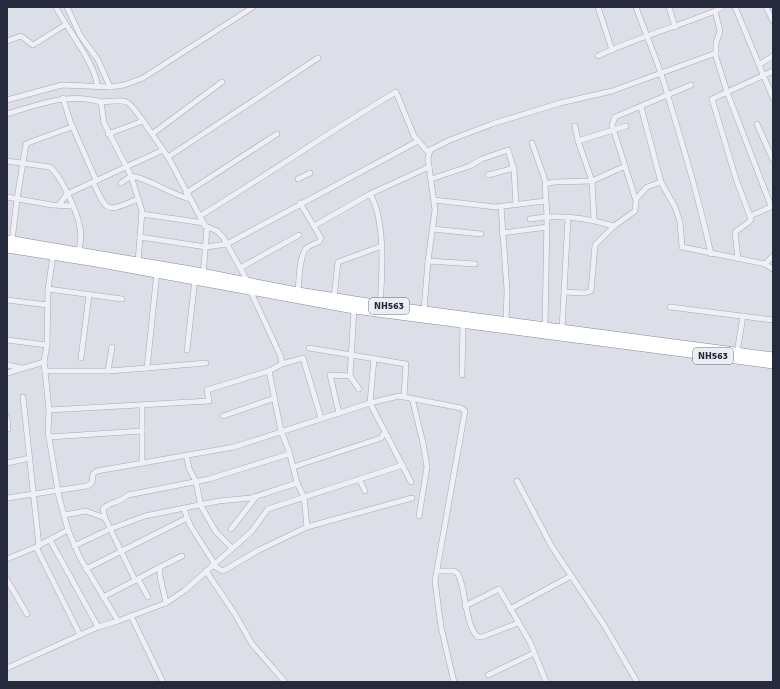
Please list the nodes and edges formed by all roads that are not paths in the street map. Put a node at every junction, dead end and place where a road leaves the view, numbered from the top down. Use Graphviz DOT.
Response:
graph roads {
  1 [pos="56,7"];
  2 [pos="66,7"];
  3 [pos="253,7"];
  4 [pos="598,7"];
  5 [pos="636,7"];
  6 [pos="669,7"];
  7 [pos="722,7"];
  8 [pos="735,7"];
  9 [pos="766,7"];
  10 [pos="716,11"];
  11 [pos="773,21"];
  12 [pos="65,25"];
  13 [pos="675,27"];
  14 [pos="646,36"];
  15 [pos="7,41"];
  16 [pos="612,50"];
  17 [pos="716,53"];
  18 [pos="598,56"];
  19 [pos="773,56"];
  20 [pos="318,58"];
  21 [pos="760,64"];
  22 [pos="773,71"];
  23 [pos="660,74"];
  24 [pos="764,74"];
  25 [pos="222,82"];
  26 [pos="691,85"];
  27 [pos="97,87"];
  28 [pos="110,87"];
  29 [pos="727,92"];
  30 [pos="668,94"];
  31 [pos="63,98"];
  32 [pos="773,98"];
  33 [pos="7,100"];
  34 [pos="101,102"];
  35 [pos="641,107"];
  36 [pos="7,114"];
  37 [pos="143,121"];
  38 [pos="757,124"];
  39 [pos="575,126"];
  40 [pos="626,126"];
  41 [pos="72,127"];
  42 [pos="614,130"];
  43 [pos="108,134"];
  44 [pos="152,134"];
  45 [pos="277,134"];
  46 [pos="418,141"];
  47 [pos="578,141"];
  48 [pos="532,144"];
  49 [pos="163,150"];
  50 [pos="428,152"];
  51 [pos="168,157"];
  52 [pos="773,160"];
  53 [pos="7,161"];
  54 [pos="23,163"];
  55 [pos="625,166"];
  56 [pos="126,167"];
  57 [pos="429,167"];
  58 [pos="514,168"];
  59 [pos="310,173"];
  60 [pos="488,175"];
  61 [pos="131,176"];
  62 [pos="298,179"];
  63 [pos="431,179"];
  64 [pos="95,181"];
  65 [pos="592,182"];
  66 [pos="661,182"];
  67 [pos="120,183"];
  68 [pos="546,183"];
  69 [pos="186,193"];
  70 [pos="67,194"];
  71 [pos="370,194"];
  72 [pos="7,198"];
  73 [pos="138,198"];
  74 [pos="17,199"];
  75 [pos="190,199"];
  76 [pos="636,199"];
  77 [pos="434,200"];
  78 [pos="545,201"];
  79 [pos="300,203"];
  80 [pos="516,204"];
  81 [pos="59,205"];
  82 [pos="72,206"];
  83 [pos="501,206"];
  84 [pos="772,206"];
  85 [pos="142,214"];
  86 [pos="200,216"];
  87 [pos="546,216"];
  88 [pos="750,216"];
  89 [pos="568,218"];
  90 [pos="530,219"];
  91 [pos="594,220"];
  92 [pos="204,222"];
  93 [pos="314,226"];
  94 [pos="614,226"];
  95 [pos="207,227"];
  96 [pos="546,227"];
  97 [pos="433,229"];
  98 [pos="502,233"];
  99 [pos="481,234"];
  100 [pos="300,235"];
  101 [pos="140,236"];
  102 [pos="9,243"];
  103 [pos="226,244"];
  104 [pos="382,246"];
  105 [pos="206,247"];
  106 [pos="79,252"];
  107 [pos="711,254"];
  108 [pos="53,256"];
  109 [pos="773,256"];
  110 [pos="738,259"];
  111 [pos="428,261"];
  112 [pos="138,262"];
  113 [pos="475,264"];
  114 [pos="765,264"];
  115 [pos="240,268"];
  116 [pos="773,269"];
  117 [pos="157,272"];
  118 [pos="200,278"];
  119 [pos="249,285"];
  120 [pos="48,289"];
  121 [pos="298,292"];
  122 [pos="564,292"];
  123 [pos="89,295"];
  124 [pos="334,298"];
  125 [pos="122,299"];
  126 [pos="7,300"];
  127 [pos="48,305"];
  128 [pos="670,307"];
  129 [pos="354,309"];
  130 [pos="380,309"];
  131 [pos="424,310"];
  132 [pos="743,316"];
  133 [pos="773,320"];
  134 [pos="506,322"];
  135 [pos="463,323"];
  136 [pos="562,329"];
  137 [pos="545,331"];
  138 [pos="7,340"];
  139 [pos="47,345"];
  140 [pos="112,347"];
  141 [pos="309,348"];
  142 [pos="187,350"];
  143 [pos="737,352"];
  144 [pos="350,356"];
  145 [pos="773,357"];
  146 [pos="81,358"];
  147 [pos="374,359"];
  148 [pos="44,362"];
  149 [pos="206,362"];
  150 [pos="282,364"];
  151 [pos="773,364"];
  152 [pos="7,365"];
  153 [pos="22,368"];
  154 [pos="147,368"];
  155 [pos="45,371"];
  156 [pos="108,371"];
  157 [pos="269,371"];
  158 [pos="7,373"];
  159 [pos="462,375"];
  160 [pos="350,376"];
  161 [pos="359,389"];
  162 [pos="23,397"];
  163 [pos="404,397"];
  164 [pos="275,398"];
  165 [pos="412,398"];
  166 [pos="370,403"];
  167 [pos="142,406"];
  168 [pos="49,410"];
  169 [pos="339,413"];
  170 [pos="223,416"];
  171 [pos="7,418"];
  172 [pos="321,418"];
  173 [pos="8,429"];
  174 [pos="142,431"];
  175 [pos="281,431"];
  176 [pos="386,432"];
  177 [pos="49,437"];
  178 [pos="289,454"];
  179 [pos="186,455"];
  180 [pos="30,458"];
  181 [pos="7,463"];
  182 [pos="142,463"];
  183 [pos="403,464"];
  184 [pos="293,467"];
  185 [pos="359,479"];
  186 [pos="517,481"];
  187 [pos="196,482"];
  188 [pos="411,482"];
  189 [pos="297,483"];
  190 [pos="58,491"];
  191 [pos="365,491"];
  192 [pos="33,495"];
  193 [pos="256,497"];
  194 [pos="304,497"];
  195 [pos="7,498"];
  196 [pos="412,498"];
  197 [pos="201,506"];
  198 [pos="184,509"];
  199 [pos="64,515"];
  200 [pos="419,516"];
  201 [pos="105,518"];
  202 [pos="187,518"];
  203 [pos="307,527"];
  204 [pos="110,529"];
  205 [pos="231,529"];
  206 [pos="68,530"];
  207 [pos="50,540"];
  208 [pos="74,546"];
  209 [pos="38,547"];
  210 [pos="232,548"];
  211 [pos="120,552"];
  212 [pos="182,556"];
  213 [pos="7,559"];
  214 [pos="213,564"];
  215 [pos="160,567"];
  216 [pos="86,569"];
  217 [pos="206,571"];
  218 [pos="437,571"];
  219 [pos="571,576"];
  220 [pos="7,580"];
  221 [pos="137,580"];
  222 [pos="103,597"];
  223 [pos="148,597"];
  224 [pos="166,603"];
  225 [pos="465,606"];
  226 [pos="510,609"];
  227 [pos="26,614"];
  228 [pos="131,616"];
  229 [pos="118,621"];
  230 [pos="518,623"];
  231 [pos="98,627"];
  232 [pos="80,635"];
  233 [pos="534,653"];
  234 [pos="7,668"];
  235 [pos="488,675"];
  236 [pos="163,682"];
  237 [pos="284,682"];
  238 [pos="454,682"];
  239 [pos="546,682"];
  240 [pos="637,682"];
  1 -- 12 [label="street"];
  2 -- 28 [label="street"];
  3 -- 28 [label="street"];
  4 -- 16 [label="street"];
  5 -- 14 [label="street"];
  6 -- 13 [label="street"];
  7 -- 10 [label="street"];
  8 -- 21 [label="street"];
  9 -- 11 [label="street"];
  10 -- 13 [label="street"];
  10 -- 17 [label="street"];
  12 -- 15 [label="street"];
  12 -- 27 [label="street"];
  13 -- 14 [label="street"];
  14 -- 16 [label="street"];
  14 -- 23 [label="street"];
  16 -- 18 [label="street"];
  17 -- 23 [label="street"];
  17 -- 29 [label="street"];
  19 -- 21 [label="street"];
  20 -- 51 [label="street"];
  21 -- 24 [label="street"];
  22 -- 24 [label="street"];
  23 -- 30 [label="street"];
  23 -- 50 [label="street"];
  24 -- 29 [label="street"];
  24 -- 32 [label="street"];
  25 -- 44 [label="street"];
  26 -- 30 [label="street"];
  27 -- 28 [label="street"];
  27 -- 33 [label="street"];
  29 -- 84 [label="street"];
  29 -- 88 [label="street"];
  30 -- 35 [label="street"];
  30 -- 107 [label="street"];
  31 -- 34 [label="street"];
  31 -- 36 [label="street"];
  31 -- 41 [label="street"];
  34 -- 37 [label="street"];
  34 -- 43 [label="street"];
  35 -- 42 [label="street"];
  35 -- 66 [label="street"];
  37 -- 43 [label="street"];
  37 -- 44 [label="street"];
  38 -- 52 [label="street"];
  39 -- 47 [label="street"];
  40 -- 42 [label="street"];
  41 -- 54 [label="street"];
  41 -- 64 [label="street"];
  42 -- 47 [label="street"];
  42 -- 55 [label="street"];
  43 -- 56 [label="street"];
  44 -- 49 [label="street"];
  45 -- 69 [label="street"];
  46 -- 50 [label="street"];
  46 -- 79 [label="street"];
  46 -- 86 [label="street"];
  47 -- 65 [label="street"];
  48 -- 68 [label="street"];
  49 -- 51 [label="street"];
  49 -- 56 [label="street"];
  50 -- 57 [label="street"];
  51 -- 69 [label="street"];
  53 -- 54 [label="street"];
  54 -- 70 [label="street"];
  54 -- 74 [label="street"];
  55 -- 65 [label="street"];
  55 -- 76 [label="street"];
  56 -- 61 [label="street"];
  56 -- 64 [label="street"];
  57 -- 63 [label="street"];
  57 -- 71 [label="street"];
  58 -- 60 [label="street"];
  58 -- 63 [label="street"];
  58 -- 80 [label="street"];
  59 -- 62 [label="street"];
  61 -- 67 [label="street"];
  61 -- 73 [label="street"];
  61 -- 75 [label="street"];
  63 -- 77 [label="street"];
  64 -- 70 [label="street"];
  64 -- 73 [label="street"];
  65 -- 68 [label="street"];
  65 -- 91 [label="street"];
  66 -- 76 [label="street"];
  66 -- 107 [label="street"];
  68 -- 78 [label="street"];
  69 -- 75 [label="street"];
  70 -- 81 [label="street"];
  70 -- 82 [label="street"];
  71 -- 93 [label="street"];
  71 -- 104 [label="street"];
  72 -- 74 [label="street"];
  73 -- 85 [label="street"];
  74 -- 81 [label="street"];
  74 -- 102 [label="street"];
  75 -- 86 [label="street"];
  76 -- 94 [label="street"];
  77 -- 83 [label="street"];
  77 -- 97 [label="street"];
  78 -- 80 [label="street"];
  78 -- 87 [label="street"];
  79 -- 93 [label="street"];
  79 -- 103 [label="street"];
  80 -- 83 [label="street"];
  81 -- 82 [label="street"];
  82 -- 106 [label="street"];
  83 -- 98 [label="street"];
  84 -- 88 [label="street"];
  85 -- 92 [label="street"];
  85 -- 101 [label="street"];
  86 -- 92 [label="street"];
  87 -- 89 [label="street"];
  87 -- 90 [label="street"];
  87 -- 96 [label="street"];
  88 -- 110 [label="street"];
  89 -- 91 [label="street"];
  89 -- 122 [label="street"];
  91 -- 94 [label="street"];
  92 -- 95 [label="street"];
  93 -- 121 [label="street"];
  94 -- 122 [label="street"];
  95 -- 103 [label="street"];
  95 -- 105 [label="street"];
  96 -- 98 [label="street"];
  96 -- 137 [label="street"];
  97 -- 99 [label="street"];
  97 -- 111 [label="street"];
  98 -- 134 [label="street"];
  100 -- 115 [label="street"];
  101 -- 105 [label="street"];
  101 -- 112 [label="street"];
  102 -- 106 [label="highway, NH563"];
  102 -- 108 [label="highway, NH563"];
  103 -- 105 [label="street"];
  103 -- 115 [label="street"];
  104 -- 124 [label="street"];
  104 -- 130 [label="street"];
  105 -- 118 [label="street"];
  106 -- 112 [label="highway, NH563"];
  107 -- 110 [label="street"];
  108 -- 117 [label="highway, NH563"];
  108 -- 120 [label="street"];
  109 -- 114 [label="street"];
  110 -- 114 [label="street"];
  111 -- 113 [label="street"];
  111 -- 131 [label="street"];
  112 -- 118 [label="highway, NH563"];
  114 -- 116 [label="street"];
  115 -- 119 [label="street"];
  117 -- 118 [label="highway, NH563"];
  117 -- 154 [label="street"];
  118 -- 119 [label="highway, NH563"];
  118 -- 142 [label="street"];
  119 -- 121 [label="highway, NH563"];
  119 -- 129 [label="highway, NH563"];
  119 -- 150 [label="street"];
  120 -- 123 [label="street"];
  120 -- 127 [label="street"];
  121 -- 124 [label="highway, NH563"];
  122 -- 136 [label="street"];
  123 -- 125 [label="street"];
  123 -- 146 [label="street"];
  124 -- 130 [label="highway, NH563"];
  126 -- 127 [label="street"];
  127 -- 139 [label="street"];
  128 -- 132 [label="street"];
  129 -- 130 [label="highway, NH563"];
  129 -- 144 [label="street"];
  130 -- 131 [label="highway, NH563"];
  130 -- 135 [label="highway, NH563"];
  131 -- 134 [label="highway, NH563"];
  132 -- 133 [label="street"];
  132 -- 143 [label="street"];
  134 -- 137 [label="highway, NH563"];
  135 -- 137 [label="highway, NH563"];
  135 -- 159 [label="street"];
  136 -- 137 [label="highway, NH563"];
  136 -- 143 [label="highway, NH563"];
  137 -- 151 [label="highway, NH563"];
  138 -- 139 [label="street"];
  139 -- 148 [label="street"];
  140 -- 156 [label="street"];
  141 -- 144 [label="street"];
  143 -- 145 [label="highway, NH563"];
  144 -- 147 [label="street"];
  144 -- 160 [label="street"];
  147 -- 163 [label="street"];
  147 -- 166 [label="street"];
  148 -- 153 [label="street"];
  148 -- 155 [label="street"];
  149 -- 154 [label="street"];
  150 -- 157 [label="street"];
  150 -- 172 [label="street"];
  152 -- 153 [label="street"];
  153 -- 158 [label="street"];
  154 -- 156 [label="street"];
  155 -- 156 [label="street"];
  155 -- 168 [label="street"];
  157 -- 164 [label="street"];
  157 -- 167 [label="street"];
  160 -- 161 [label="street"];
  160 -- 169 [label="street"];
  162 -- 180 [label="street"];
  163 -- 165 [label="street"];
  163 -- 166 [label="street"];
  164 -- 170 [label="street"];
  164 -- 175 [label="street"];
  165 -- 200 [label="street"];
  165 -- 218 [label="street"];
  166 -- 169 [label="street"];
  166 -- 176 [label="street"];
  167 -- 168 [label="street"];
  167 -- 174 [label="street"];
  168 -- 177 [label="street"];
  169 -- 172 [label="street"];
  171 -- 173 [label="street"];
  172 -- 175 [label="street"];
  174 -- 177 [label="street"];
  174 -- 182 [label="street"];
  175 -- 178 [label="street"];
  175 -- 179 [label="street"];
  176 -- 183 [label="street"];
  176 -- 184 [label="street"];
  177 -- 190 [label="street"];
  178 -- 184 [label="street"];
  178 -- 187 [label="street"];
  179 -- 182 [label="street"];
  179 -- 187 [label="street"];
  180 -- 181 [label="street"];
  180 -- 192 [label="street"];
  182 -- 190 [label="street"];
  183 -- 185 [label="street"];
  183 -- 188 [label="street"];
  184 -- 189 [label="street"];
  185 -- 191 [label="street"];
  185 -- 194 [label="street"];
  186 -- 219 [label="street"];
  187 -- 197 [label="street"];
  187 -- 201 [label="street"];
  189 -- 193 [label="street"];
  189 -- 194 [label="street"];
  190 -- 192 [label="street"];
  190 -- 199 [label="street"];
  192 -- 195 [label="street"];
  192 -- 209 [label="street"];
  193 -- 197 [label="street"];
  193 -- 205 [label="street"];
  194 -- 203 [label="street"];
  194 -- 210 [label="street"];
  196 -- 203 [label="street"];
  197 -- 198 [label="street"];
  197 -- 210 [label="street"];
  198 -- 202 [label="street"];
  198 -- 204 [label="street"];
  199 -- 201 [label="street"];
  199 -- 206 [label="street"];
  201 -- 204 [label="street"];
  202 -- 211 [label="street"];
  202 -- 214 [label="street"];
  203 -- 214 [label="street"];
  204 -- 208 [label="street"];
  204 -- 211 [label="street"];
  206 -- 207 [label="street"];
  206 -- 208 [label="street"];
  207 -- 209 [label="street"];
  207 -- 231 [label="street"];
  208 -- 216 [label="street"];
  209 -- 213 [label="street"];
  209 -- 232 [label="street"];
  210 -- 214 [label="street"];
  211 -- 216 [label="street"];
  211 -- 221 [label="street"];
  212 -- 215 [label="street"];
  214 -- 217 [label="street"];
  215 -- 221 [label="street"];
  215 -- 224 [label="street"];
  216 -- 222 [label="street"];
  217 -- 224 [label="street"];
  217 -- 237 [label="street"];
  218 -- 225 [label="street"];
  218 -- 238 [label="street"];
  219 -- 226 [label="street"];
  219 -- 240 [label="street"];
  220 -- 227 [label="street"];
  221 -- 222 [label="street"];
  221 -- 223 [label="street"];
  222 -- 229 [label="street"];
  224 -- 228 [label="street"];
  225 -- 226 [label="street"];
  225 -- 230 [label="street"];
  226 -- 230 [label="street"];
  228 -- 229 [label="street"];
  228 -- 236 [label="street"];
  229 -- 231 [label="street"];
  230 -- 233 [label="street"];
  231 -- 232 [label="street"];
  232 -- 234 [label="street"];
  233 -- 235 [label="street"];
  233 -- 239 [label="street"];
}
